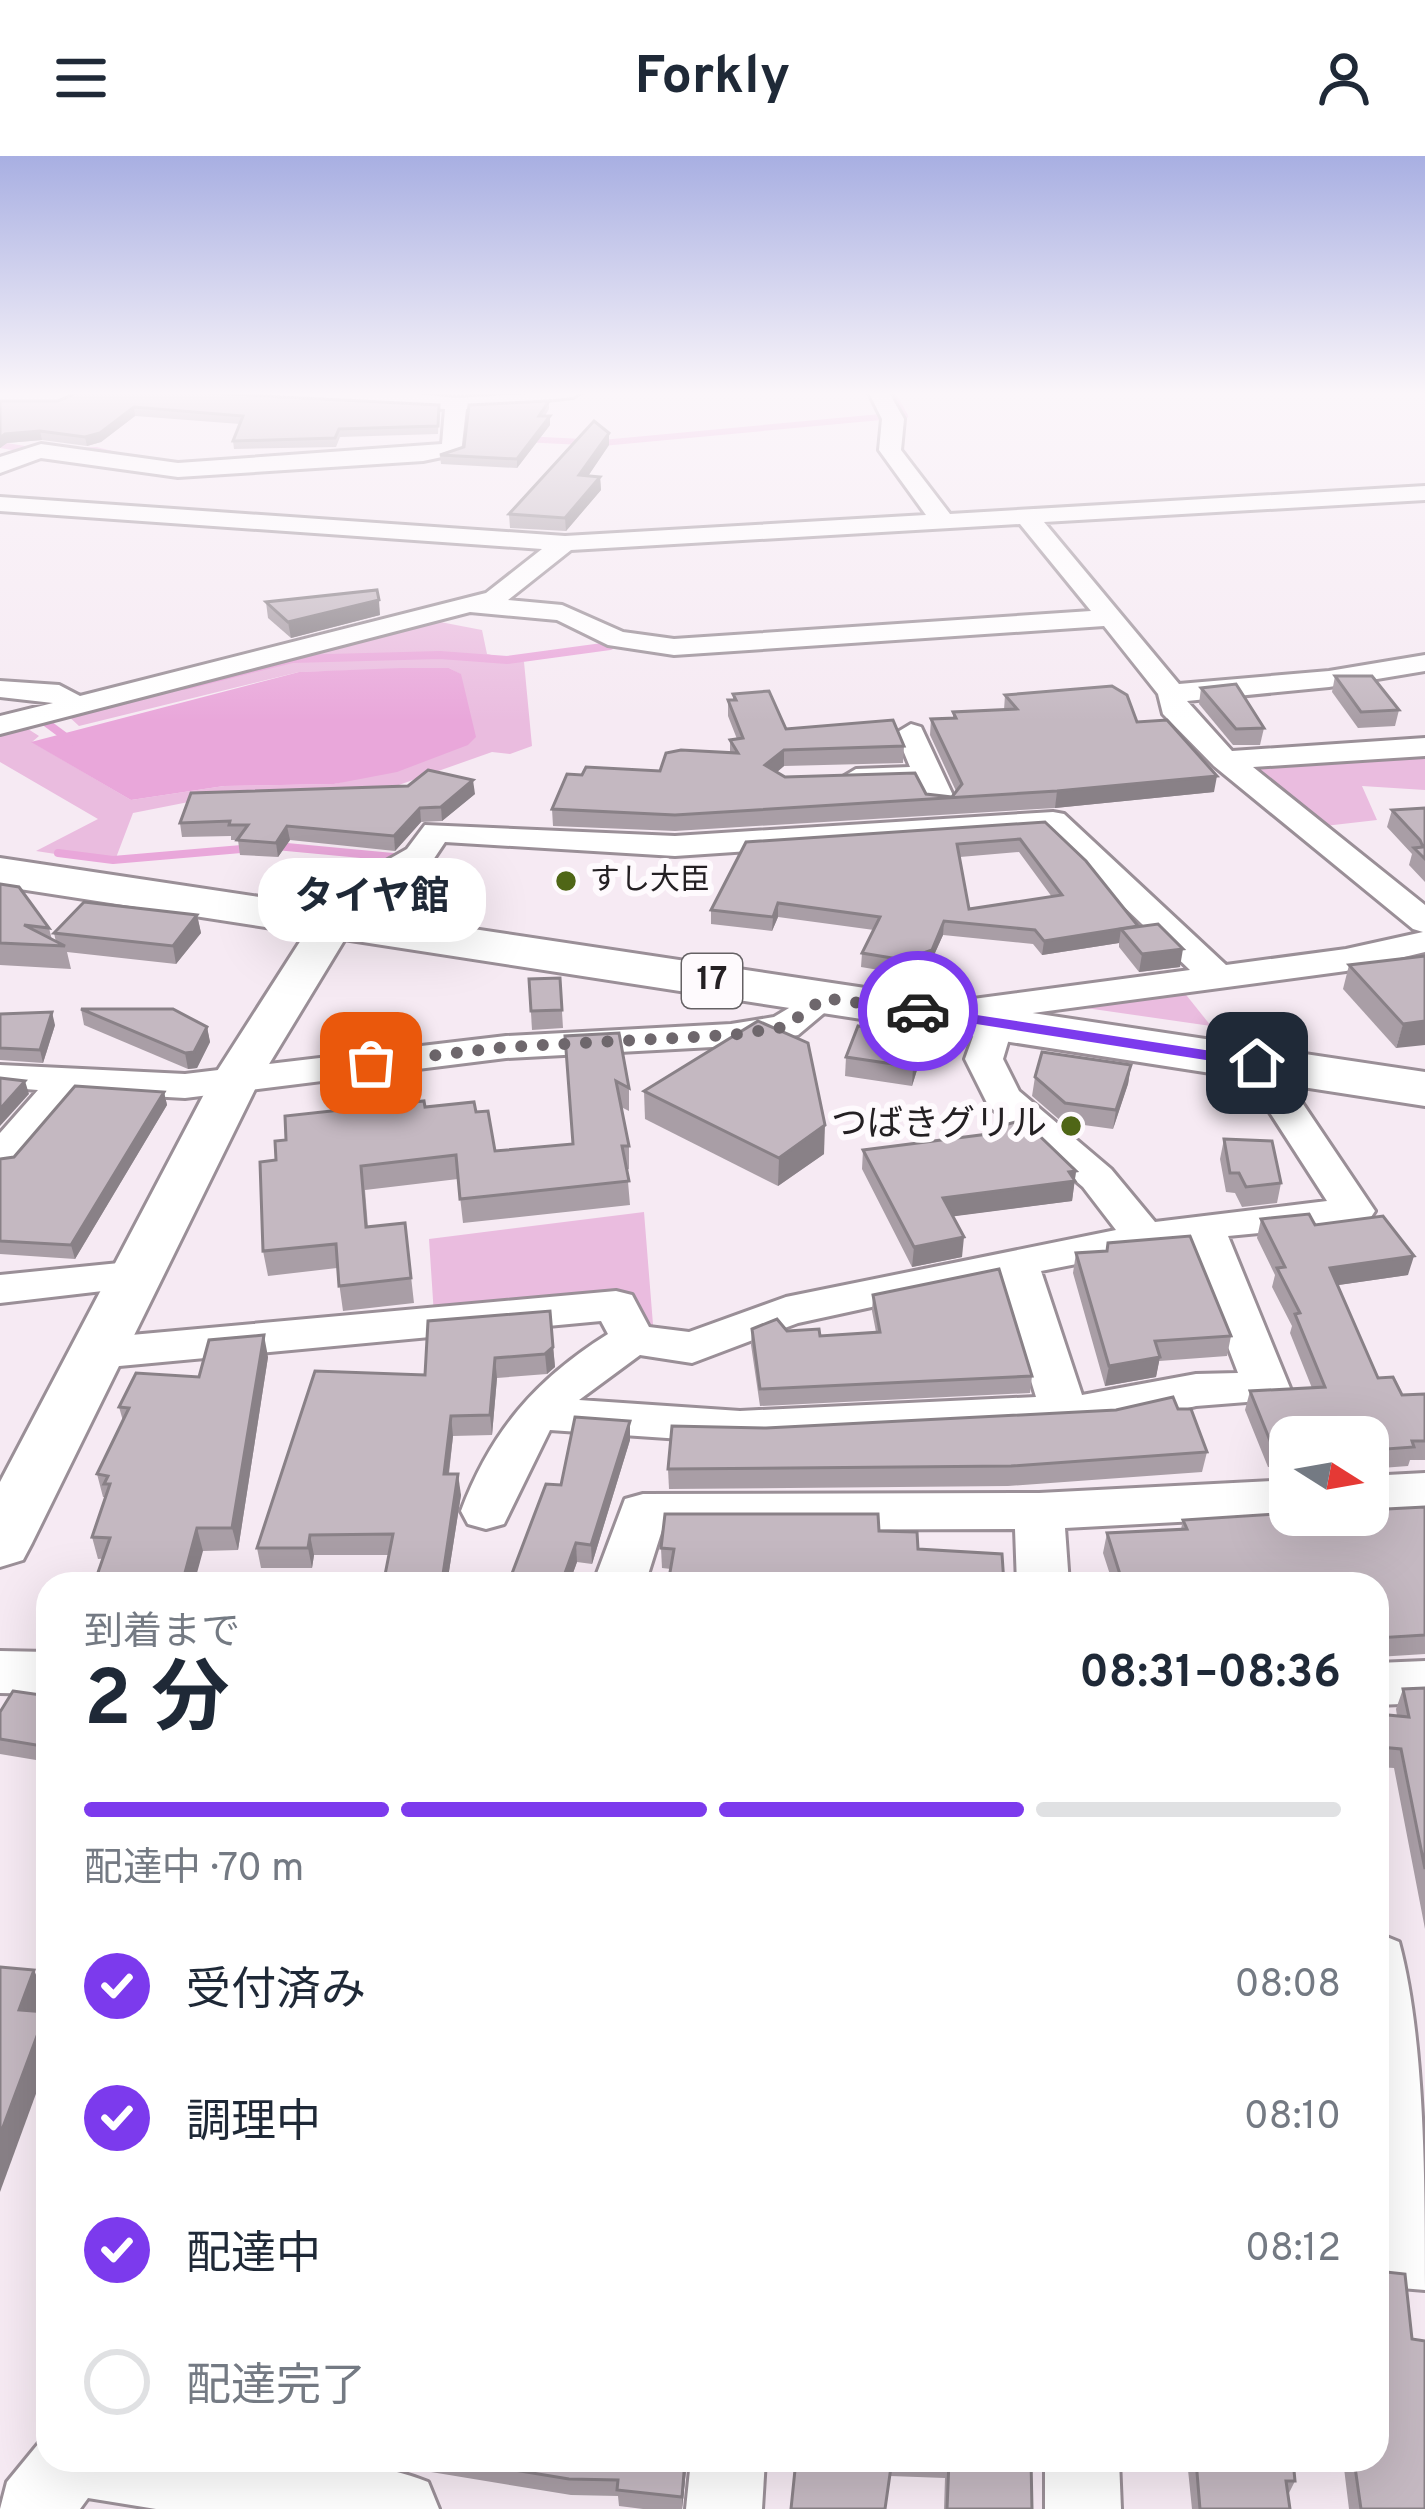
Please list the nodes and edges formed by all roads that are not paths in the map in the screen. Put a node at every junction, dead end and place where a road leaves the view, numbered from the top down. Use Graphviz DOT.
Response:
graph roads {
  1 [pos="928,501"];
  2 [pos="1290,501"];
  3 [pos="0,504"];
  4 [pos="1026,516"];
  5 [pos="943,521"];
  6 [pos="565,543"];
  7 [pos="472,605"];
  8 [pos="1107,619"];
  9 [pos="1425,663"];
  10 [pos="0,688"];
  11 [pos="1172,694"];
  12 [pos="75,706"];
  13 [pos="0,725"];
  14 [pos="911,734"];
  15 [pos="1425,747"];
  16 [pos="1225,760"];
  17 [pos="932,775"];
  18 [pos="826,778"];
  19 [pos="788,800"];
  20 [pos="950,829"];
  21 [pos="793,842"];
  22 [pos="0,872"];
  23 [pos="1425,922"];
  24 [pos="332,924"];
  25 [pos="1425,942"];
  26 [pos="1217,976"];
  27 [pos="824,998"];
  28 [pos="943,1014"];
  29 [pos="996,1022"];
  30 [pos="1257,1063"];
  31 [pos="0,1076"];
  32 [pos="71,1076"];
  33 [pos="236,1078"];
  34 [pos="1425,1089"];
  35 [pos="0,1158"];
  36 [pos="1203,1226"];
  37 [pos="1146,1239"];
  38 [pos="1017,1263"];
  39 [pos="139,1275"];
  40 [pos="0,1289"];
  41 [pos="633,1339"];
  42 [pos="98,1354"];
  43 [pos="1064,1412"];
  44 [pos="539,1413"];
  45 [pos="1425,1491"];
  46 [pos="1389,1493"];
  47 [pos="1269,1499"];
  48 [pos="486,1511"];
  49 [pos="1039,1511"];
  50 [pos="0,1543"];
  51 [pos="623,1572"];
  52 [pos="1042,1572"];
  53 [pos="0,1672"];
  54 [pos="36,1673"];
  55 [pos="1425,1682"];
  56 [pos="1389,1684"];
  57 [pos="1389,2028"];
  58 [pos="1425,2228"];
  59 [pos="1389,2253"];
  60 [pos="1425,2255"];
  61 [pos="61,2472"];
  62 [pos="159,2472"];
  63 [pos="727,2472"];
  64 [pos="1082,2472"];
  65 [pos="34,2509"];
  66 [pos="401,2509"];
  67 [pos="724,2509"];
  68 [pos="1084,2509"];
  1 -- 5 [label="street"];
  2 -- 4 [label="street"];
  3 -- 6 [label="street"];
  4 -- 5 [label="street"];
  4 -- 8 [label="street"];
  5 -- 6 [label="street"];
  6 -- 7 [label="street"];
  7 -- 8 [label="street"];
  7 -- 12 [label="street"];
  8 -- 11 [label="street"];
  9 -- 11 [label="street"];
  10 -- 12 [label="street"];
  11 -- 16 [label="street"];
  12 -- 13 [label="street"];
  14 -- 17 [label="street"];
  15 -- 16 [label="street"];
  16 -- 23 [label="street"];
  17 -- 18 [label="street"];
  17 -- 20 [label="street"];
  19 -- 21 [label="street"];
  20 -- 21 [label="street"];
  20 -- 26 [label="street"];
  21 -- 24 [label="street"];
  22 -- 24 [label="main road, 17"];
  24 -- 27 [label="main road, 17"];
  24 -- 33 [label="street"];
  25 -- 26 [label="street"];
  26 -- 28 [label="street"];
  27 -- 28 [label="main road, 17"];
  27 -- 33 [label="street"];
  28 -- 29 [label="main road, 17"];
  29 -- 30 [label="main road, 17"];
  29 -- 37 [label="street"];
  30 -- 34 [label="main road, 17"];
  30 -- 36 [label="street"];
  31 -- 32 [label="street"];
  32 -- 33 [label="street"];
  32 -- 35 [label="street"];
  33 -- 39 [label="street"];
  36 -- 37 [label="street"];
  36 -- 43 [label="street"];
  37 -- 38 [label="street"];
  38 -- 41 [label="street"];
  38 -- 43 [label="street"];
  39 -- 40 [label="street"];
  39 -- 42 [label="street"];
  41 -- 42 [label="street"];
  41 -- 44 [label="street"];
  42 -- 50 [label="street"];
  43 -- 44 [label="street"];
  44 -- 48 [label="street"];
  45 -- 46 [label="street"];
  47 -- 49 [label="street"];
  49 -- 51 [label="street"];
  49 -- 52 [label="street"];
  53 -- 54 [label="street"];
  55 -- 56 [label="street"];
  57 -- 58 [label="street"];
  59 -- 60 [label="street"];
  61 -- 65 [label="street"];
  62 -- 66 [label="street"];
  63 -- 67 [label="street"];
  64 -- 68 [label="street"];
}
